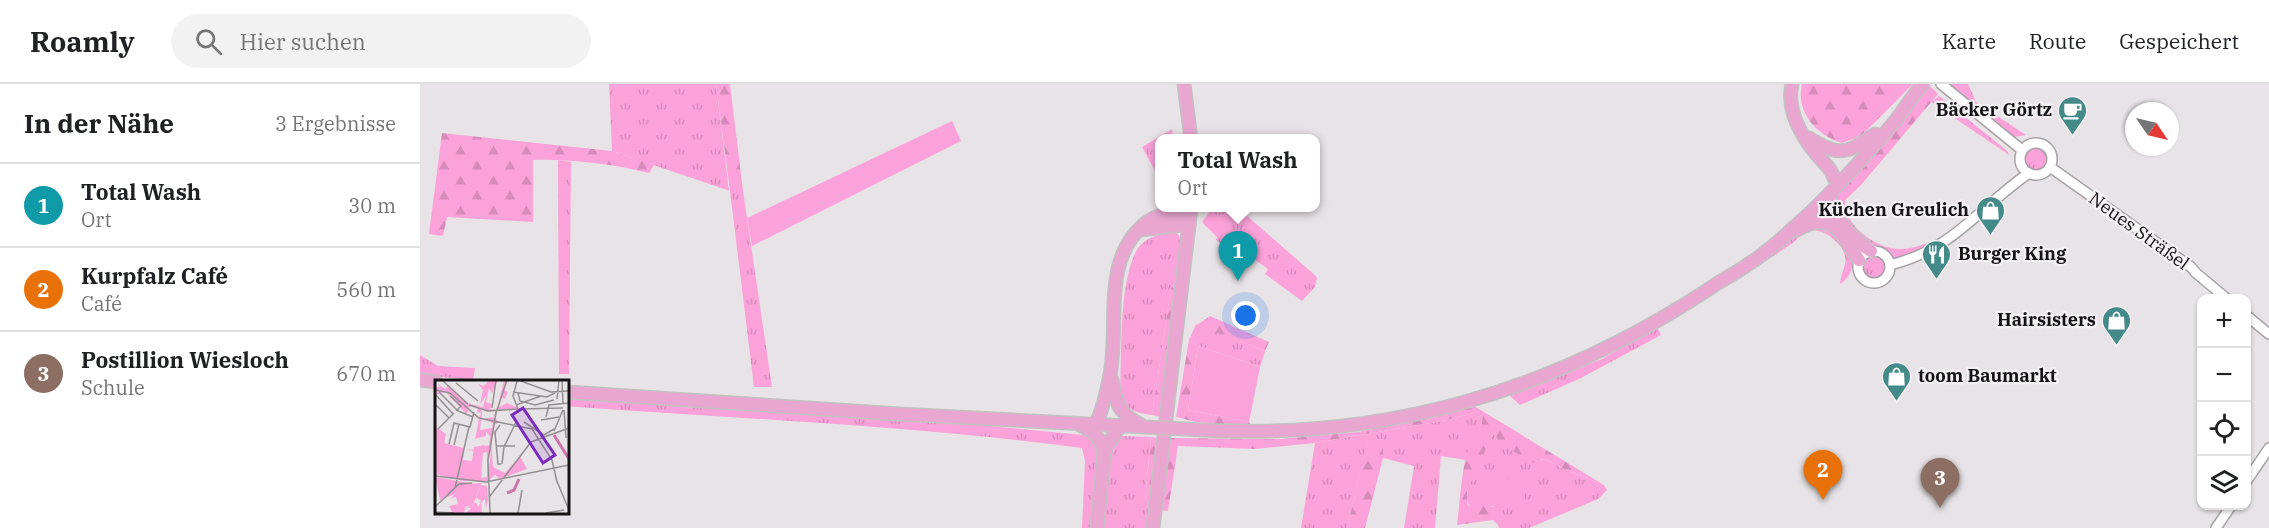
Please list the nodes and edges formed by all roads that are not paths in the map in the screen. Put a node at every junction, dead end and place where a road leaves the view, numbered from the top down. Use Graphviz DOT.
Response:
graph roads {
  1 [pos="1184,84"];
  2 [pos="1792,84"];
  3 [pos="1923,84"];
  4 [pos="1943,86"];
  5 [pos="1913,95"];
  6 [pos="1190,134"];
  7 [pos="1803,134"];
  8 [pos="1875,134"];
  9 [pos="2022,150"];
  10 [pos="2021,165"];
  11 [pos="2050,167"];
  12 [pos="2029,173"];
  13 [pos="1834,178"];
  14 [pos="2006,190"];
  15 [pos="1831,192"];
  16 [pos="1169,212"];
  17 [pos="1172,212"];
  18 [pos="1190,212"];
  19 [pos="1189,224"];
  20 [pos="1139,230"];
  21 [pos="1790,231"];
  22 [pos="1871,251"];
  23 [pos="1859,260"];
  24 [pos="1890,265"];
  25 [pos="1730,275"];
  26 [pos="2221,294"];
  27 [pos="2251,318"];
  28 [pos="2269,334"];
  29 [pos="1111,373"];
  30 [pos="568,392"];
  31 [pos="1079,424"];
  32 [pos="1096,424"];
  33 [pos="1121,425"];
  34 [pos="1145,427"];
  35 [pos="2269,448"];
  36 [pos="1104,454"];
  37 [pos="2251,476"];
  38 [pos="2228,510"];
  39 [pos="1096,528"];
  40 [pos="1153,528"];
  41 [pos="2216,528"];
  1 -- 6 [label="main road"];
  2 -- 7 [label="main road"];
  3 -- 5 [label="main road"];
  4 -- 9 [label="street"];
  5 -- 8 [label="main road"];
  5 -- 15 [label="main road"];
  7 -- 8 [label="main road"];
  7 -- 13 [label="main road"];
  8 -- 13 [label="main road"];
  9 -- 10 [label="street"];
  9 -- 11 [label="street"];
  10 -- 12 [label="street"];
  10 -- 14 [label="street"];
  11 -- 12 [label="street"];
  11 -- 26 [label="street, Neues Sträßel"];
  12 -- 14 [label="street"];
  13 -- 25 [label="main road"];
  14 -- 24 [label="street"];
  15 -- 21 [label="main road"];
  15 -- 22 [label="main road"];
  16 -- 20 [label="main road"];
  17 -- 19 [label="main road"];
  18 -- 19 [label="main road"];
  19 -- 20 [label="main road"];
  19 -- 40 [label="main road"];
  20 -- 29 [label="main road"];
  21 -- 23 [label="main road"];
  21 -- 25 [label="main road"];
  22 -- 23 [label="street"];
  22 -- 24 [label="street"];
  23 -- 24 [label="street"];
  25 -- 34 [label="main road, bridge"];
  27 -- 28 [label="street"];
  29 -- 32 [label="main road"];
  29 -- 34 [label="main road"];
  30 -- 31 [label="main road"];
  31 -- 32 [label="main road"];
  31 -- 36 [label="main road"];
  32 -- 33 [label="main road"];
  33 -- 34 [label="main road"];
  33 -- 36 [label="main road"];
  35 -- 37 [label="street"];
  36 -- 39 [label="main road"];
  38 -- 41 [label="street"];
}
